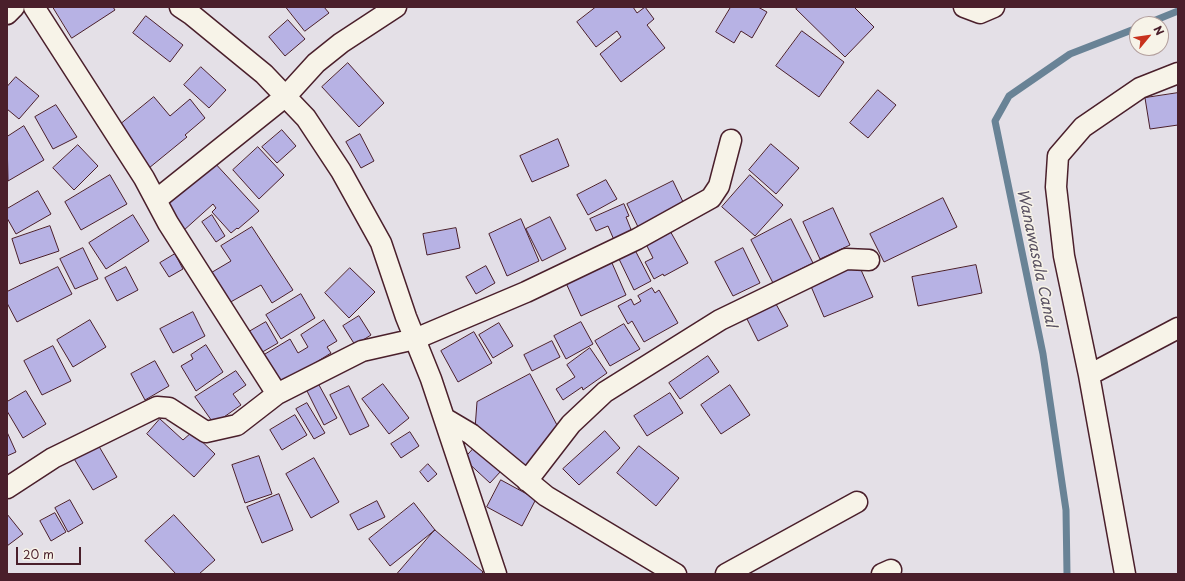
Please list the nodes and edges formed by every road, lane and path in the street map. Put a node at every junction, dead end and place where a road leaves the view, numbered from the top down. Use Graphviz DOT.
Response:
graph roads {
  1 [pos="14,7"];
  2 [pos="34,7"];
  3 [pos="180,7"];
  4 [pos="396,7"];
  5 [pos="964,7"];
  6 [pos="994,7"];
  7 [pos="7,14"];
  8 [pos="1178,73"];
  9 [pos="286,96"];
  10 [pos="731,140"];
  11 [pos="156,200"];
  12 [pos="868,260"];
  13 [pos="1178,328"];
  14 [pos="415,339"];
  15 [pos="1089,375"];
  16 [pos="277,394"];
  17 [pos="444,418"];
  18 [pos="527,481"];
  19 [pos="7,488"];
  20 [pos="857,502"];
  21 [pos="496,574"];
  22 [pos="676,574"];
  23 [pos="726,574"];
  24 [pos="1125,574"];
  1 -- 7 [label="street"];
  2 -- 11 [label="street"];
  3 -- 9 [label="street"];
  4 -- 9 [label="street"];
  5 -- 6 [label="street"];
  8 -- 15 [label="street"];
  9 -- 11 [label="street"];
  9 -- 14 [label="street"];
  10 -- 14 [label="street"];
  11 -- 16 [label="street"];
  12 -- 18 [label="street"];
  13 -- 15 [label="street"];
  14 -- 16 [label="street"];
  14 -- 17 [label="street"];
  15 -- 24 [label="street"];
  16 -- 19 [label="street"];
  17 -- 18 [label="street"];
  17 -- 21 [label="street"];
  18 -- 22 [label="street"];
  20 -- 23 [label="street"];
}
